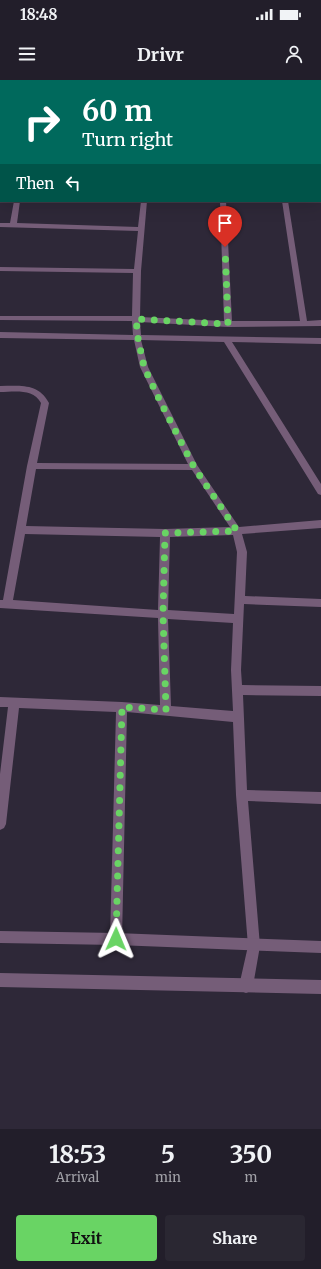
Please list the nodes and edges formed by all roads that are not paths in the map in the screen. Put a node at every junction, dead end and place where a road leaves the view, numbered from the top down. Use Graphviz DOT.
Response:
graph roads {
  1 [pos="102,80"];
  2 [pos="147,80"];
  3 [pos="17,202"];
  4 [pos="144,202"];
  5 [pos="223,202"];
  6 [pos="285,202"];
  7 [pos="0,225"];
  8 [pos="13,225"];
  9 [pos="141,229"];
  10 [pos="0,269"];
  11 [pos="137,271"];
  12 [pos="0,318"];
  13 [pos="136,319"];
  14 [pos="228,324"];
  15 [pos="304,324"];
  16 [pos="321,324"];
  17 [pos="0,335"];
  18 [pos="138,338"];
  19 [pos="226,339"];
  20 [pos="320,344"];
  21 [pos="0,389"];
  22 [pos="31,466"];
  23 [pos="194,467"];
  24 [pos="321,492"];
  25 [pos="321,524"];
  26 [pos="21,530"];
  27 [pos="237,531"];
  28 [pos="165,533"];
  29 [pos="240,600"];
  30 [pos="3,604"];
  31 [pos="321,604"];
  32 [pos="163,614"];
  33 [pos="239,619"];
  34 [pos="238,690"];
  35 [pos="321,691"];
  36 [pos="0,702"];
  37 [pos="14,702"];
  38 [pos="122,707"];
  39 [pos="166,710"];
  40 [pos="239,717"];
  41 [pos="242,795"];
  42 [pos="321,798"];
  43 [pos="0,824"];
  44 [pos="0,937"];
  45 [pos="116,939"];
  46 [pos="254,946"];
  47 [pos="321,948"];
  48 [pos="0,980"];
  49 [pos="246,986"];
  50 [pos="321,987"];
  1 -- 2 [label="street"];
  3 -- 8 [label="street"];
  4 -- 9 [label="street"];
  5 -- 14 [label="street"];
  6 -- 15 [label="street"];
  7 -- 8 [label="street"];
  8 -- 9 [label="street"];
  9 -- 11 [label="street"];
  10 -- 11 [label="street"];
  11 -- 13 [label="street"];
  12 -- 13 [label="street"];
  13 -- 14 [label="street"];
  13 -- 18 [label="street"];
  14 -- 15 [label="street"];
  15 -- 16 [label="street"];
  17 -- 18 [label="street"];
  18 -- 19 [label="street"];
  18 -- 23 [label="street"];
  19 -- 20 [label="street"];
  19 -- 24 [label="street"];
  21 -- 22 [label="street"];
  22 -- 23 [label="street"];
  22 -- 26 [label="street"];
  23 -- 27 [label="street"];
  25 -- 27 [label="street"];
  26 -- 28 [label="street"];
  26 -- 30 [label="street"];
  27 -- 28 [label="street"];
  27 -- 29 [label="street"];
  28 -- 32 [label="street"];
  29 -- 31 [label="street"];
  29 -- 33 [label="street"];
  30 -- 32 [label="street"];
  32 -- 33 [label="street"];
  32 -- 39 [label="street"];
  33 -- 34 [label="street"];
  34 -- 35 [label="street"];
  34 -- 40 [label="street"];
  36 -- 37 [label="street"];
  37 -- 38 [label="street"];
  37 -- 43 [label="street"];
  38 -- 39 [label="street"];
  38 -- 45 [label="street"];
  39 -- 40 [label="street"];
  40 -- 41 [label="street"];
  41 -- 42 [label="street"];
  41 -- 46 [label="street"];
  44 -- 45 [label="street"];
  45 -- 46 [label="street"];
  46 -- 47 [label="street"];
  46 -- 49 [label="street"];
  48 -- 49 [label="street"];
  49 -- 50 [label="street"];
}
